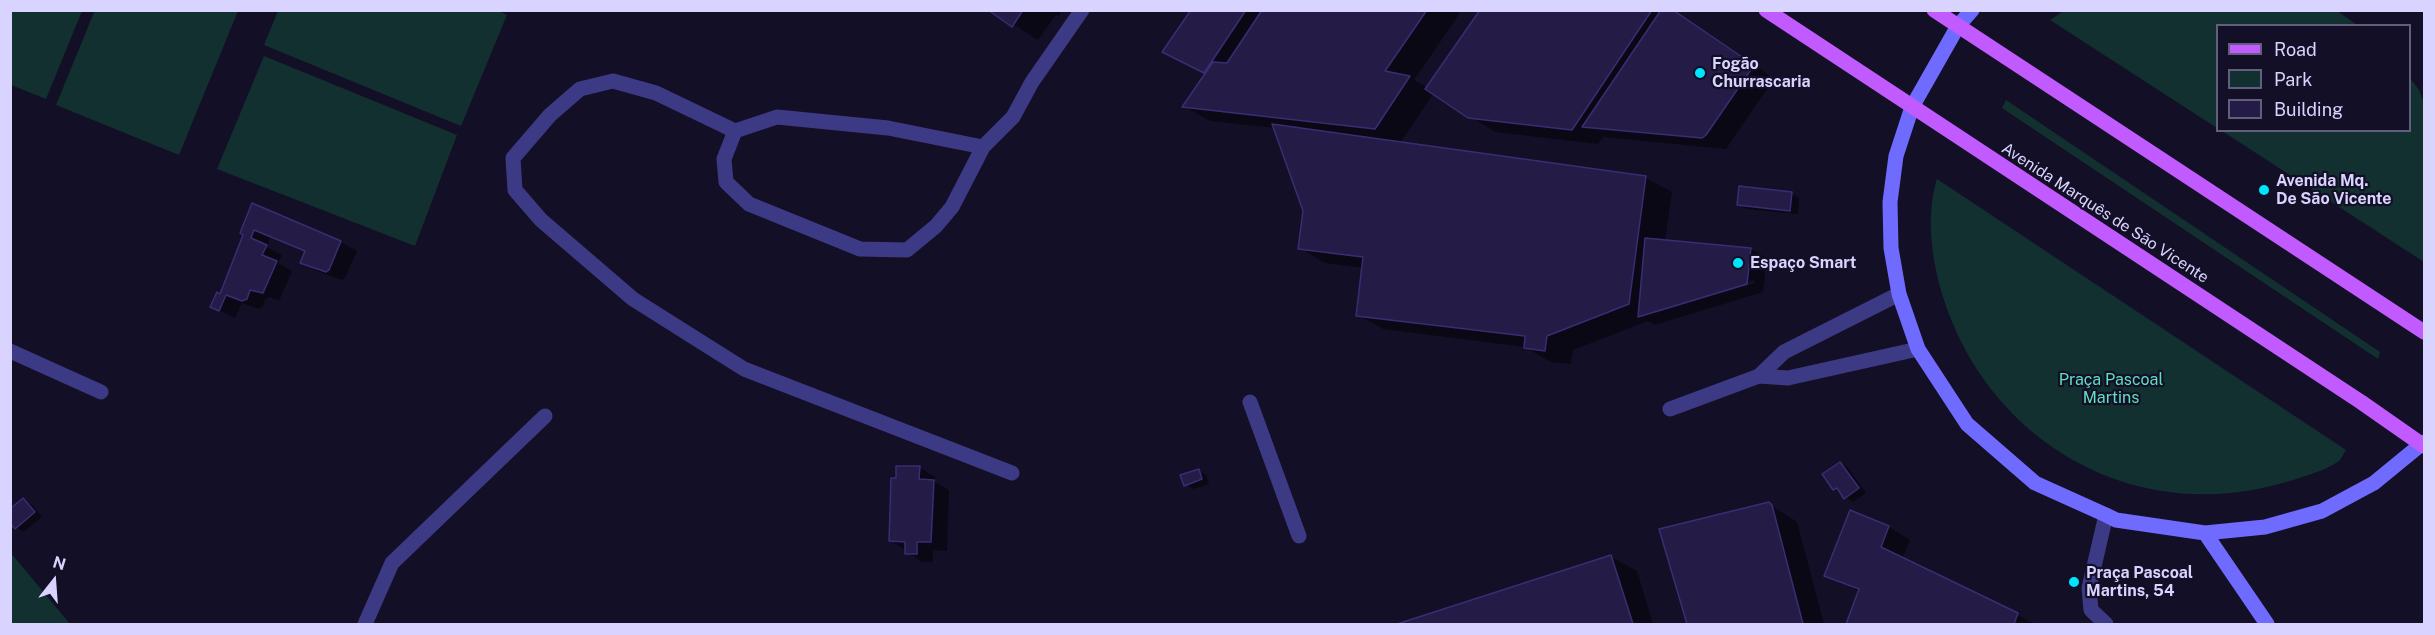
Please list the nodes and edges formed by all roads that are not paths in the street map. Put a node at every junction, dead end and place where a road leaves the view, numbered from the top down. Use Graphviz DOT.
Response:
graph roads {
  1 [pos="1082,10"];
  2 [pos="1766,10"];
  3 [pos="1934,10"];
  4 [pos="1972,10"];
  5 [pos="1958,26"];
  6 [pos="1912,107"];
  7 [pos="735,131"];
  8 [pos="983,147"];
  9 [pos="1899,294"];
  10 [pos="2424,332"];
  11 [pos="1918,349"];
  12 [pos="10,351"];
  13 [pos="1759,376"];
  14 [pos="101,392"];
  15 [pos="1250,402"];
  16 [pos="1670,409"];
  17 [pos="545,416"];
  18 [pos="2424,444"];
  19 [pos="1012,473"];
  20 [pos="2106,516"];
  21 [pos="2205,532"];
  22 [pos="1299,536"];
  23 [pos="364,624"];
  24 [pos="2106,624"];
  25 [pos="2267,624"];
  1 -- 8 [label="lane"];
  2 -- 6 [label="main road, Avenida Marquês de São Vicente"];
  3 -- 5 [label="main road"];
  4 -- 5 [label="street"];
  5 -- 6 [label="street"];
  5 -- 10 [label="main road"];
  6 -- 9 [label="street"];
  6 -- 18 [label="main road, Avenida Marquês de São Vicente"];
  7 -- 8 [label="lane"];
  7 -- 8 [label="lane"];
  7 -- 19 [label="lane"];
  9 -- 11 [label="street"];
  9 -- 13 [label="lane"];
  11 -- 13 [label="lane"];
  11 -- 20 [label="street"];
  12 -- 14 [label="lane"];
  13 -- 16 [label="lane"];
  15 -- 22 [label="lane"];
  17 -- 23 [label="lane"];
  18 -- 21 [label="street"];
  20 -- 21 [label="street"];
  20 -- 24 [label="lane"];
  21 -- 25 [label="street"];
}
